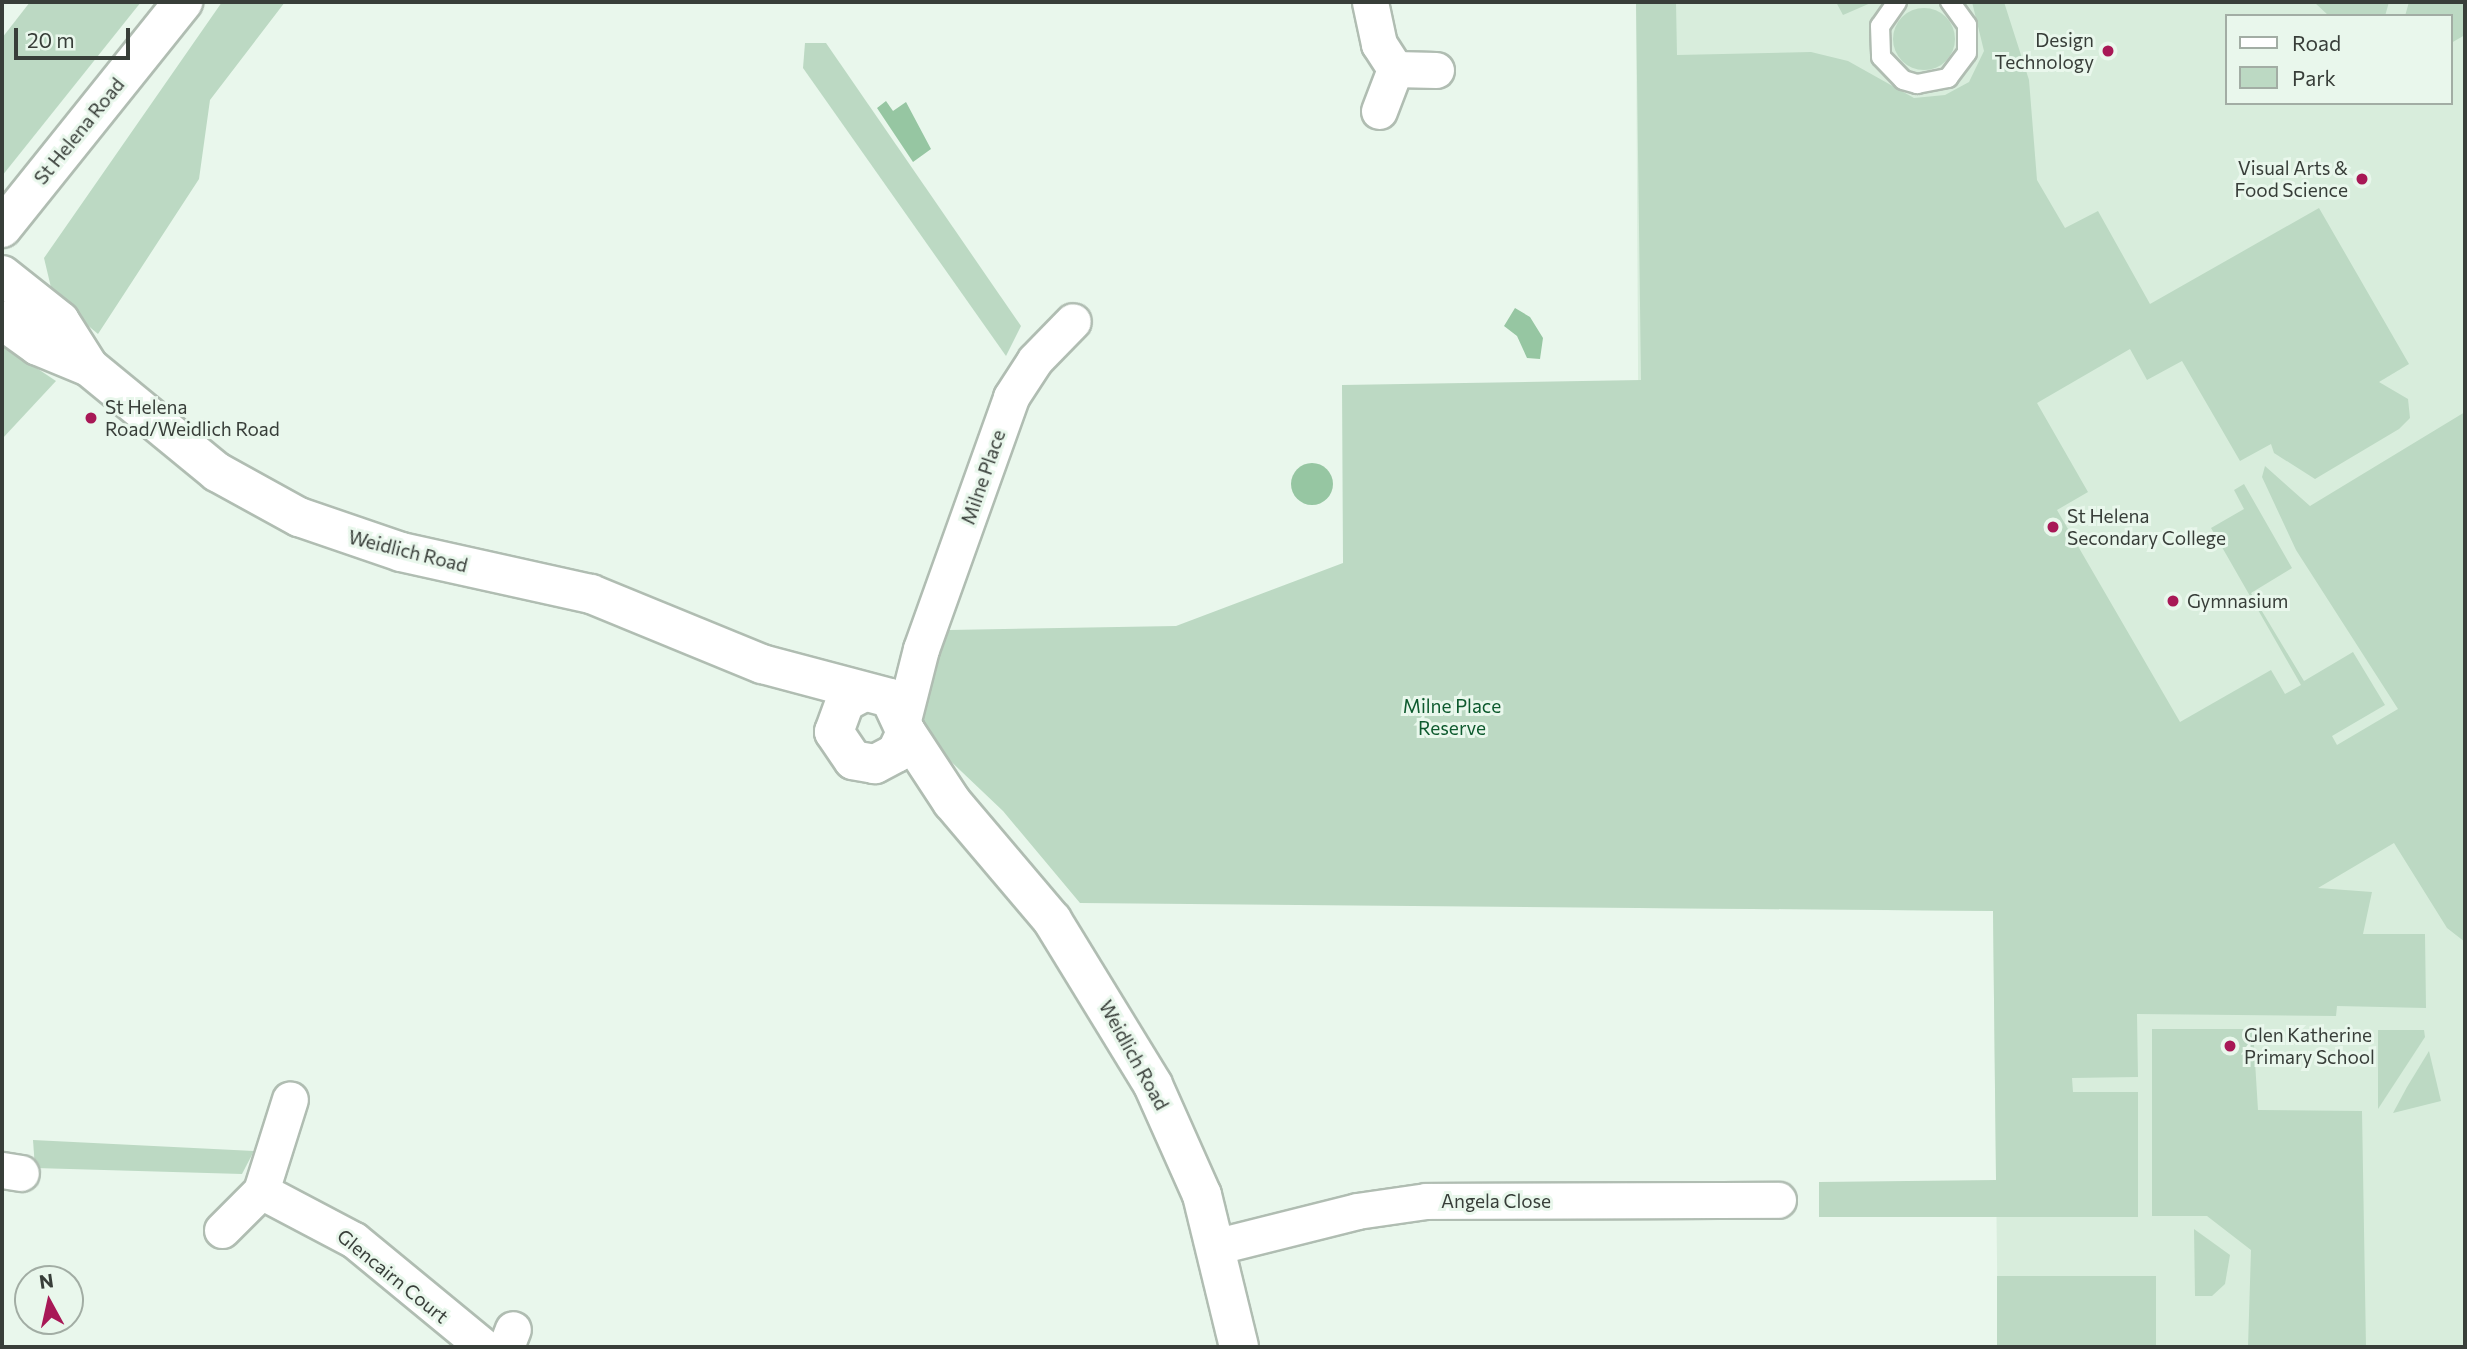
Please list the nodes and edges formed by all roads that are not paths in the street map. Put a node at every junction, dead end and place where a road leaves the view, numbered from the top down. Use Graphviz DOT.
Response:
graph roads {
  1 [pos="183,2"];
  2 [pos="1370,2"];
  3 [pos="1897,2"];
  4 [pos="1950,2"];
  5 [pos="1395,69"];
  6 [pos="1436,70"];
  7 [pos="1379,111"];
  8 [pos="2,228"];
  9 [pos="2,275"];
  10 [pos="2,320"];
  11 [pos="1073,321"];
  12 [pos="89,367"];
  13 [pos="921,649"];
  14 [pos="762,664"];
  15 [pos="866,692"];
  16 [pos="905,724"];
  17 [pos="834,732"];
  18 [pos="875,764"];
  19 [pos="952,802"];
  20 [pos="290,1099"];
  21 [pos="261,1191"];
  22 [pos="1778,1200"];
  23 [pos="222,1230"];
  24 [pos="1218,1246"];
  25 [pos="484,1347"];
  26 [pos="1239,1347"];
  1 -- 8 [label="street, St Helena Road"];
  2 -- 5 [label="street"];
  3 -- 4 [label="lane"];
  5 -- 6 [label="street"];
  5 -- 7 [label="street"];
  9 -- 12 [label="street, Weidlich Road"];
  10 -- 12 [label="street, Weidlich Road"];
  11 -- 13 [label="street, Milne Place"];
  12 -- 14 [label="street, Weidlich Road"];
  13 -- 15 [label="street"];
  13 -- 16 [label="street, Milne Place"];
  14 -- 15 [label="street, Weidlich Road"];
  14 -- 17 [label="street, Weidlich Road"];
  15 -- 16 [label="street"];
  15 -- 17 [label="street"];
  16 -- 18 [label="street"];
  16 -- 19 [label="street, Weidlich Road"];
  17 -- 18 [label="street"];
  18 -- 19 [label="street, Weidlich Road"];
  19 -- 24 [label="street, Weidlich Road"];
  20 -- 21 [label="street"];
  21 -- 23 [label="street"];
  21 -- 25 [label="street, Glencairn Court"];
  22 -- 24 [label="street, Angela Close"];
  24 -- 26 [label="street, Weidlich Road"];
}
